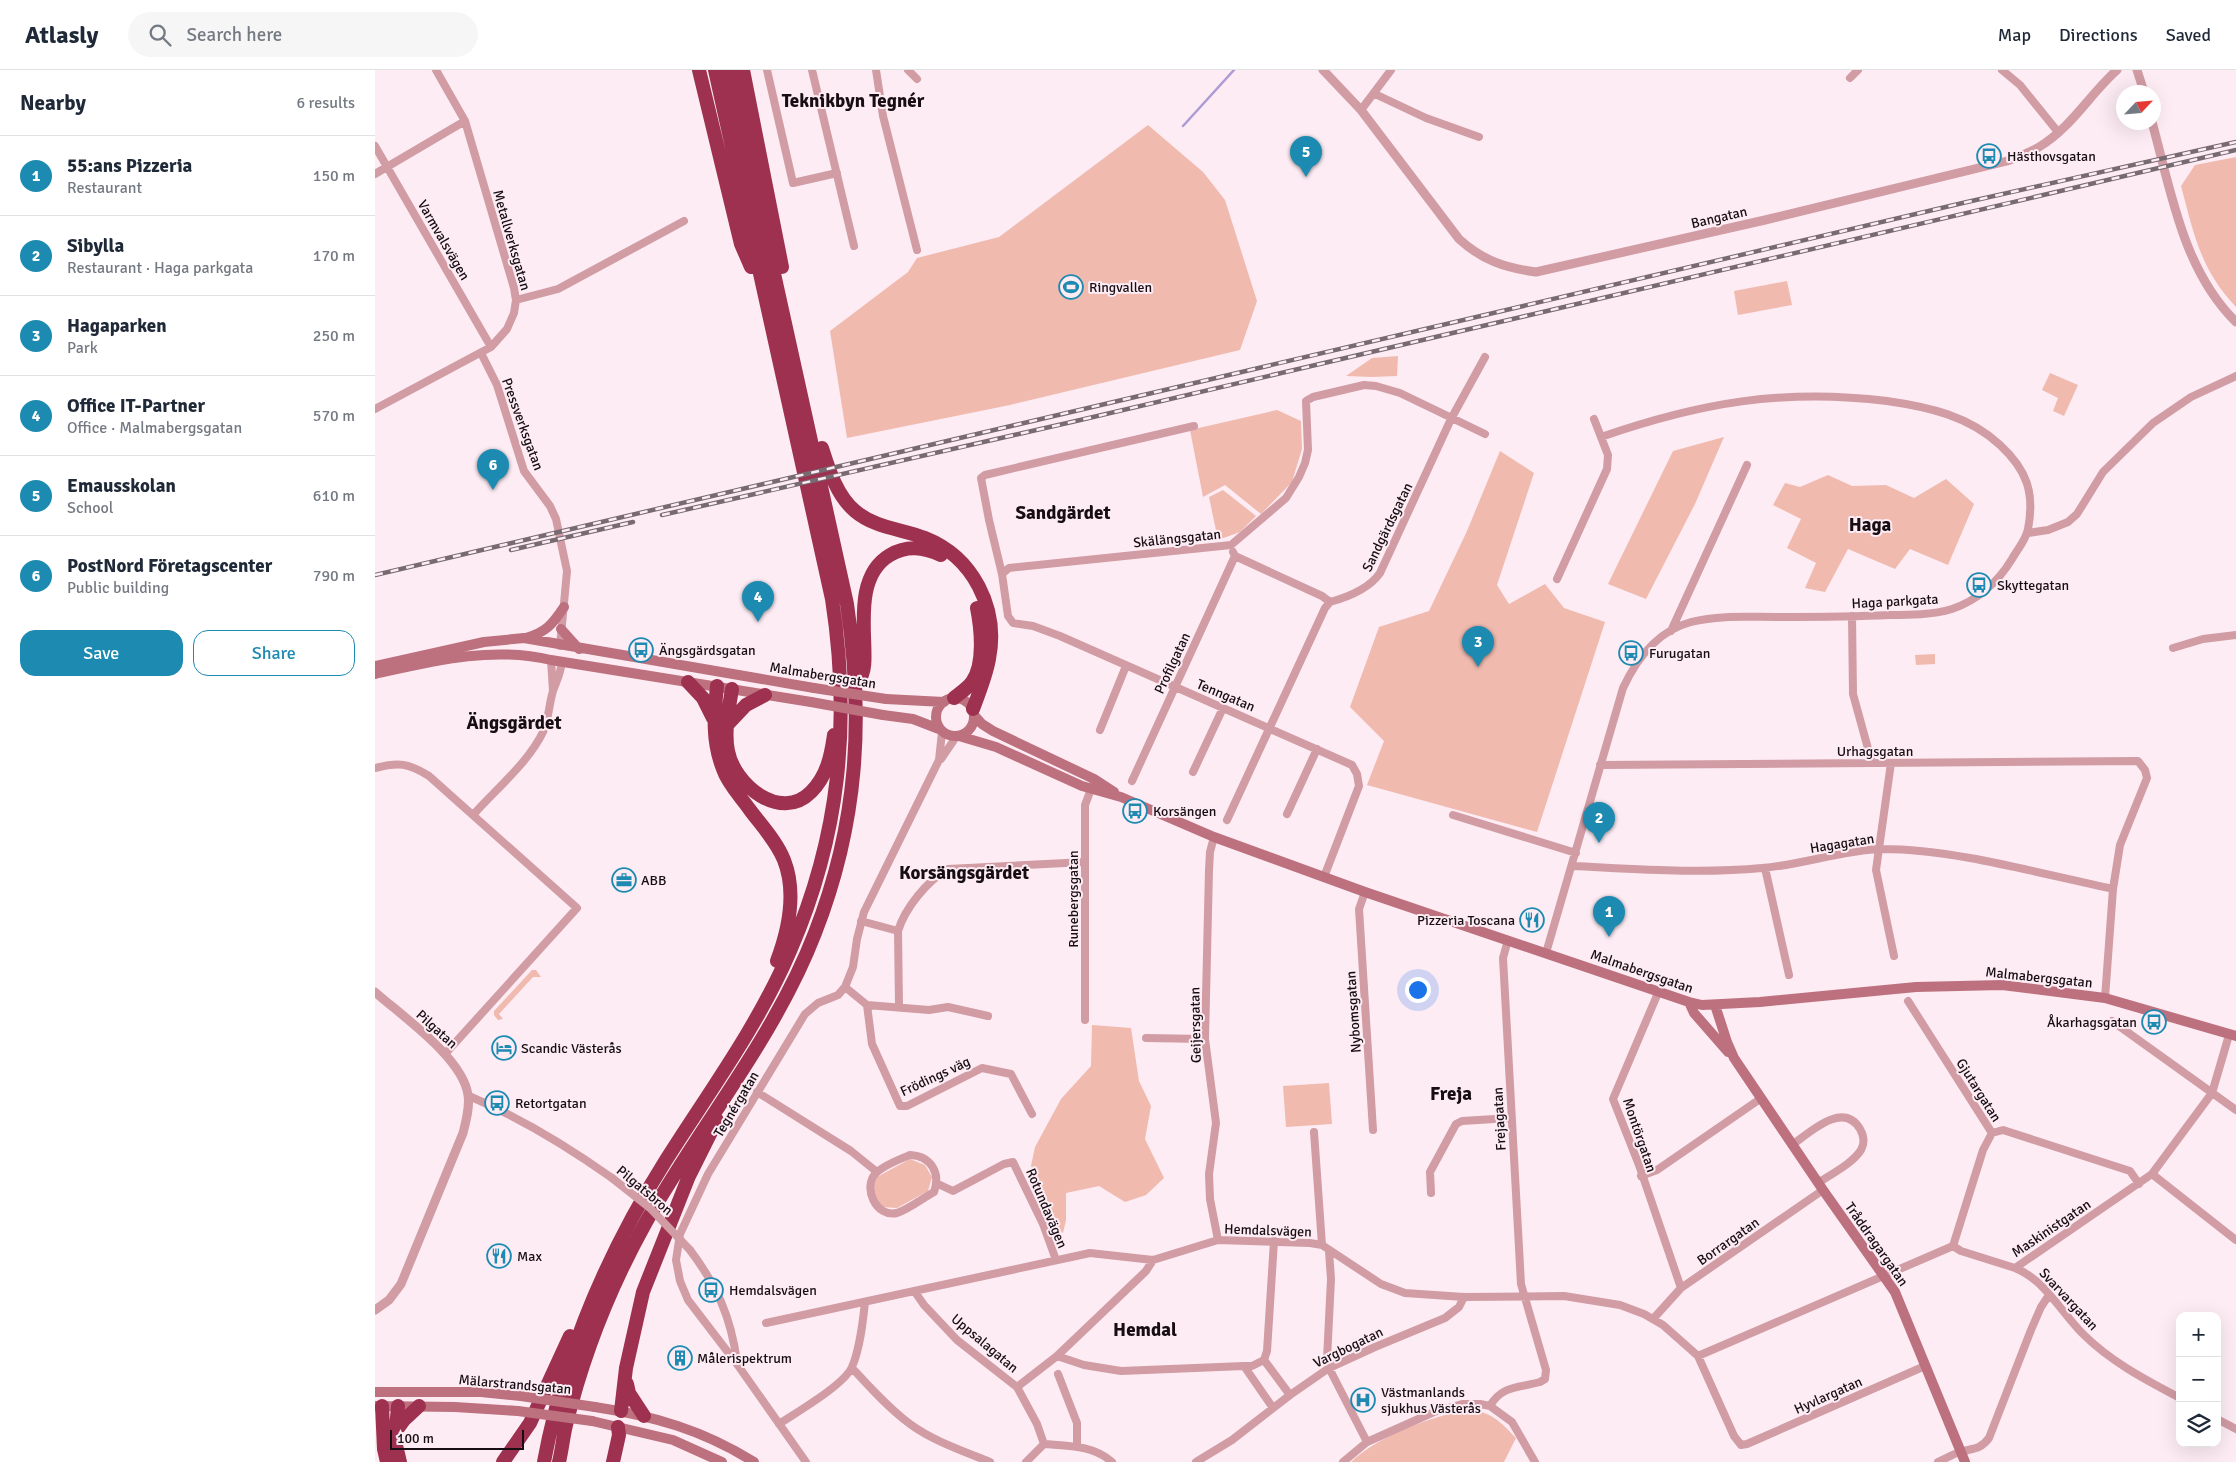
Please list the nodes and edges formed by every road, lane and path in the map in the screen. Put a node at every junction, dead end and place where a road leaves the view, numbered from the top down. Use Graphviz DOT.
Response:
graph roads {
  1 [pos="436,70"];
  2 [pos="699,70"];
  3 [pos="715,70"];
  4 [pos="729,70"];
  5 [pos="743,70"];
  6 [pos="767,70"];
  7 [pos="813,70"];
  8 [pos="875,70"];
  9 [pos="908,70"];
  10 [pos="1323,70"];
  11 [pos="1391,70"];
  12 [pos="1858,70"];
  13 [pos="2002,70"];
  14 [pos="2117,70"];
  15 [pos="2137,70"];
  16 [pos="1850,78"];
  17 [pos="917,79"];
  18 [pos="2142,85"];
  19 [pos="1375,94"];
  20 [pos="1361,110"];
  21 [pos="465,122"];
  22 [pos="2154,130"];
  23 [pos="2058,132"];
  24 [pos="1479,136"];
  25 [pos="375,146"];
  26 [pos="388,167"];
  27 [pos="837,173"];
  28 [pos="375,174"];
  29 [pos="684,221"];
  30 [pos="854,246"];
  31 [pos="917,250"];
  32 [pos="516,300"];
  33 [pos="767,310"];
  34 [pos="785,317"];
  35 [pos="2236,322"];
  36 [pos="491,347"];
  37 [pos="481,352"];
  38 [pos="1485,357"];
  39 [pos="2236,376"];
  40 [pos="375,409"];
  41 [pos="1451,419"];
  42 [pos="1594,419"];
  43 [pos="1194,426"];
  44 [pos="810,431"];
  45 [pos="1485,434"];
  46 [pos="1601,436"];
  47 [pos="1747,465"];
  48 [pos="2028,533"];
  49 [pos="1231,545"];
  50 [pos="1235,556"];
  51 [pos="1002,574"];
  52 [pos="1557,578"];
  53 [pos="1330,602"];
  54 [pos="564,607"];
  55 [pos="1851,616"];
  56 [pos="561,630"];
  57 [pos="1671,631"];
  58 [pos="2236,635"];
  59 [pos="524,638"];
  60 [pos="560,646"];
  61 [pos="2173,648"];
  62 [pos="579,649"];
  63 [pos="551,660"];
  64 [pos="562,661"];
  65 [pos="375,666"];
  66 [pos="1126,666"];
  67 [pos="375,674"];
  68 [pos="734,675"];
  69 [pos="718,679"];
  70 [pos="688,682"];
  71 [pos="855,682"];
  72 [pos="1175,687"];
  73 [pos="732,689"];
  74 [pos="553,690"];
  75 [pos="765,695"];
  76 [pos="949,700"];
  77 [pos="1223,708"];
  78 [pos="973,712"];
  79 [pos="714,720"];
  80 [pos="729,723"];
  81 [pos="842,725"];
  82 [pos="1270,728"];
  83 [pos="941,730"];
  84 [pos="1100,730"];
  85 [pos="957,737"];
  86 [pos="1317,749"];
  87 [pos="939,760"];
  88 [pos="1872,763"];
  89 [pos="1891,763"];
  90 [pos="1600,765"];
  91 [pos="375,768"];
  92 [pos="1193,772"];
  93 [pos="1095,779"];
  94 [pos="1132,781"];
  95 [pos="1091,789"];
  96 [pos="1121,797"];
  97 [pos="474,814"];
  98 [pos="1287,814"];
  99 [pos="1453,815"];
  100 [pos="1227,820"];
  101 [pos="1215,837"];
  102 [pos="1880,849"];
  103 [pos="1576,853"];
  104 [pos="1085,862"];
  105 [pos="1573,866"];
  106 [pos="1765,868"];
  107 [pos="1324,877"];
  108 [pos="2113,889"];
  109 [pos="1365,892"];
  110 [pos="861,920"];
  111 [pos="898,931"];
  112 [pos="1508,940"];
  113 [pos="1546,953"];
  114 [pos="1893,956"];
  115 [pos="1789,975"];
  116 [pos="845,987"];
  117 [pos="375,992"];
  118 [pos="1658,993"];
  119 [pos="2105,998"];
  120 [pos="1908,1001"];
  121 [pos="1689,1002"];
  122 [pos="867,1004"];
  123 [pos="1715,1005"];
  124 [pos="899,1006"];
  125 [pos="988,1016"];
  126 [pos="1085,1020"];
  127 [pos="2112,1021"];
  128 [pos="2233,1036"];
  129 [pos="1146,1038"];
  130 [pos="1205,1038"];
  131 [pos="742,1042"];
  132 [pos="445,1054"];
  133 [pos="1734,1058"];
  134 [pos="757,1092"];
  135 [pos="2212,1093"];
  136 [pos="469,1096"];
  137 [pos="1760,1099"];
  138 [pos="722,1101"];
  139 [pos="2236,1110"];
  140 [pos="1032,1114"];
  141 [pos="1511,1118"];
  142 [pos="1373,1130"];
  143 [pos="1314,1132"];
  144 [pos="1992,1133"];
  145 [pos="1792,1145"];
  146 [pos="877,1172"];
  147 [pos="2151,1174"];
  148 [pos="1641,1176"];
  149 [pos="937,1183"];
  150 [pos="2139,1184"];
  151 [pos="1820,1187"];
  152 [pos="1431,1193"];
  153 [pos="1218,1240"];
  154 [pos="2236,1240"];
  155 [pos="1274,1241"];
  156 [pos="1322,1246"];
  157 [pos="1953,1246"];
  158 [pos="1329,1251"];
  159 [pos="1056,1260"];
  160 [pos="1153,1260"];
  161 [pos="2015,1268"];
  162 [pos="1884,1275"];
  163 [pos="1681,1288"];
  164 [pos="597,1289"];
  165 [pos="915,1292"];
  166 [pos="2049,1295"];
  167 [pos="1525,1296"];
  168 [pos="1464,1297"];
  169 [pos="865,1302"];
  170 [pos="375,1310"];
  171 [pos="1653,1318"];
  172 [pos="766,1323"];
  173 [pos="1057,1356"];
  174 [pos="1698,1356"];
  175 [pos="1264,1360"];
  176 [pos="737,1364"];
  177 [pos="1244,1366"];
  178 [pos="1925,1366"];
  179 [pos="852,1368"];
  180 [pos="1329,1368"];
  181 [pos="625,1374"];
  182 [pos="1058,1374"];
  183 [pos="1017,1387"];
  184 [pos="398,1392"];
  185 [pos="1290,1395"];
  186 [pos="2176,1396"];
  187 [pos="379,1404"];
  188 [pos="398,1406"];
  189 [pos="419,1406"];
  190 [pos="1491,1406"];
  191 [pos="1273,1408"];
  192 [pos="621,1411"];
  193 [pos="644,1416"];
  194 [pos="2221,1421"];
  195 [pos="779,1424"];
  196 [pos="618,1427"];
  197 [pos="2236,1429"];
  198 [pos="396,1432"];
  199 [pos="1367,1442"];
  200 [pos="1044,1444"];
  201 [pos="1741,1445"];
  202 [pos="1077,1446"];
  203 [pos="1961,1452"];
  204 [pos="387,1462"];
  205 [pos="400,1462"];
  206 [pos="503,1462"];
  207 [pos="544,1462"];
  208 [pos="559,1462"];
  209 [pos="613,1462"];
  210 [pos="722,1462"];
  211 [pos="754,1462"];
  212 [pos="806,1462"];
  213 [pos="990,1462"];
  214 [pos="1026,1462"];
  215 [pos="1111,1462"];
  216 [pos="1196,1462"];
  217 [pos="1343,1462"];
  218 [pos="1535,1462"];
  219 [pos="1938,1462"];
  220 [pos="1965,1462"];
  1 -- 21 [label="street, Metallverksgatan"];
  2 -- 33 [label="highway"];
  3 -- 33 [label="highway"];
  4 -- 34 [label="highway"];
  5 -- 34 [label="highway"];
  6 -- 27 [label="street"];
  7 -- 27 [label="street"];
  8 -- 31 [label="street"];
  9 -- 17 [label="street"];
  10 -- 20 [label="street, Bangatan"];
  11 -- 19 [label="street"];
  12 -- 16 [label="street"];
  13 -- 23 [label="street"];
  14 -- 23 [label="street, Bangatan"];
  15 -- 18 [label="street"];
  19 -- 20 [label="street"];
  19 -- 24 [label="street"];
  20 -- 23 [label="street, Bangatan"];
  21 -- 26 [label="street"];
  21 -- 32 [label="street, Metallverksgatan"];
  22 -- 35 [label="street"];
  25 -- 26 [label="street, Varmvalsvägen"];
  26 -- 28 [label="street"];
  26 -- 36 [label="street, Varmvalsvägen"];
  27 -- 30 [label="street"];
  29 -- 32 [label="street"];
  32 -- 36 [label="street, Metallverksgatan"];
  33 -- 81 [label="highway"];
  34 -- 44 [label="highway"];
  36 -- 37 [label="street, Metallverksgatan"];
  37 -- 40 [label="street, Metallverksgatan"];
  37 -- 54 [label="street, Pressverksgatan"];
  38 -- 41 [label="street, Sandgärdsgatan"];
  39 -- 48 [label="street"];
  41 -- 45 [label="street, Skälängsgatan"];
  41 -- 49 [label="street, Skälängsgatan"];
  41 -- 53 [label="street, Sandgärdsgatan"];
  42 -- 46 [label="street"];
  43 -- 51 [label="street"];
  44 -- 71 [label="highway"];
  44 -- 78 [label="highway"];
  46 -- 48 [label="street, Haga parkgata"];
  46 -- 52 [label="street"];
  47 -- 57 [label="street"];
  48 -- 55 [label="street, Haga parkgata"];
  49 -- 50 [label="street"];
  49 -- 51 [label="street, Skälängsgatan"];
  50 -- 53 [label="street"];
  50 -- 72 [label="street, Profilgatan"];
  51 -- 66 [label="street, Tenngatan"];
  53 -- 82 [label="street"];
  54 -- 56 [label="street, Pressverksgatan"];
  54 -- 59 [label="main road"];
  55 -- 57 [label="street, Haga parkgata"];
  55 -- 88 [label="street"];
  56 -- 60 [label="street, Pressverksgatan"];
  56 -- 62 [label="main road"];
  57 -- 90 [label="street, Haga parkgata"];
  58 -- 61 [label="street"];
  59 -- 60 [label="main road, Malmabergsgatan"];
  59 -- 65 [label="main road, Malmabergsgatan"];
  60 -- 62 [label="main road, Malmabergsgatan"];
  60 -- 63 [label="main road"];
  60 -- 64 [label="main road"];
  62 -- 69 [label="main road, Malmabergsgatan"];
  63 -- 64 [label="main road, Malmabergsgatan"];
  63 -- 67 [label="main road, Malmabergsgatan"];
  63 -- 74 [label="street"];
  64 -- 70 [label="main road, Malmabergsgatan"];
  64 -- 74 [label="street"];
  66 -- 72 [label="street, Tenngatan"];
  66 -- 84 [label="street"];
  68 -- 69 [label="main road, Malmabergsgatan"];
  68 -- 73 [label="main road"];
  68 -- 76 [label="main road, Malmabergsgatan, bridge"];
  69 -- 70 [label="main road, Malmabergsgatan"];
  69 -- 73 [label="main road, Malmabergsgatan"];
  69 -- 79 [label="highway"];
  70 -- 79 [label="highway"];
  71 -- 76 [label="highway"];
  71 -- 138 [label="highway"];
  72 -- 77 [label="street, Tenngatan"];
  72 -- 94 [label="street, Profilgatan"];
  73 -- 75 [label="main road, Malmabergsgatan"];
  73 -- 80 [label="highway"];
  74 -- 97 [label="street"];
  75 -- 80 [label="highway"];
  75 -- 83 [label="main road, Malmabergsgatan, bridge"];
  76 -- 78 [label="main road"];
  76 -- 83 [label="main road"];
  77 -- 82 [label="street, Tenngatan"];
  77 -- 92 [label="street"];
  78 -- 85 [label="main road"];
  78 -- 93 [label="main road, Malmabergsgatan"];
  79 -- 131 [label="highway"];
  80 -- 81 [label="highway"];
  81 -- 131 [label="highway"];
  82 -- 86 [label="street, Tenngatan"];
  82 -- 100 [label="street"];
  83 -- 85 [label="main road"];
  83 -- 87 [label="street"];
  85 -- 87 [label="street"];
  85 -- 95 [label="main road, Malmabergsgatan"];
  86 -- 98 [label="street"];
  86 -- 107 [label="street, Tenngatan"];
  87 -- 110 [label="street"];
  88 -- 89 [label="street, Urhagsgatan"];
  88 -- 90 [label="street, Urhagsgatan"];
  89 -- 102 [label="street"];
  89 -- 108 [label="street, Urhagsgatan"];
  90 -- 103 [label="street, Haga parkgata"];
  91 -- 97 [label="street"];
  93 -- 95 [label="street, Runebergsgatan"];
  93 -- 96 [label="main road, Malmabergsgatan"];
  95 -- 96 [label="main road, Malmabergsgatan"];
  95 -- 104 [label="street, Runebergsgatan"];
  96 -- 101 [label="main road, Malmabergsgatan"];
  97 -- 132 [label="street"];
  99 -- 103 [label="street"];
  101 -- 107 [label="main road, Malmabergsgatan"];
  101 -- 130 [label="street, Geijersgatan"];
  102 -- 106 [label="street, Hagagatan"];
  102 -- 108 [label="street, Hagagatan"];
  102 -- 114 [label="street"];
  103 -- 105 [label="street, Haga parkgata"];
  104 -- 111 [label="street"];
  104 -- 126 [label="street, Runebergsgatan"];
  105 -- 106 [label="street, Hagagatan"];
  105 -- 113 [label="street, Haga parkgata"];
  106 -- 115 [label="street"];
  107 -- 109 [label="main road, Malmabergsgatan"];
  108 -- 119 [label="street"];
  109 -- 112 [label="main road, Malmabergsgatan"];
  109 -- 142 [label="street, Nybomsgatan"];
  110 -- 111 [label="street"];
  110 -- 116 [label="street"];
  111 -- 124 [label="street"];
  112 -- 113 [label="main road, Malmabergsgatan"];
  112 -- 141 [label="street, Frejagatan"];
  113 -- 118 [label="main road, Malmabergsgatan"];
  116 -- 122 [label="street"];
  116 -- 134 [label="street, Tegnérgatan"];
  117 -- 132 [label="street, Pilgatan"];
  118 -- 121 [label="main road, Malmabergsgatan"];
  118 -- 148 [label="street, Montörgatan"];
  119 -- 123 [label="main road, Malmabergsgatan"];
  119 -- 128 [label="main road, Malmabergsgatan"];
  120 -- 144 [label="street, Gjutargatan"];
  121 -- 123 [label="main road, Malmabergsgatan"];
  121 -- 133 [label="main road, Tråddragargatan"];
  122 -- 124 [label="street"];
  122 -- 140 [label="street, Frödings väg"];
  123 -- 133 [label="main road, Tråddragargatan"];
  124 -- 125 [label="street"];
  127 -- 135 [label="street"];
  128 -- 135 [label="street, Maskinistgatan"];
  129 -- 130 [label="street"];
  130 -- 153 [label="street, Geijersgatan"];
  131 -- 164 [label="highway"];
  132 -- 136 [label="street, Pilgatan"];
  133 -- 137 [label="main road, Tråddragargatan"];
  134 -- 146 [label="street"];
  134 -- 176 [label="street, Tegnérgatan"];
  135 -- 139 [label="street"];
  135 -- 147 [label="street, Maskinistgatan"];
  136 -- 170 [label="street"];
  136 -- 176 [label="street, Pilgatsbron, bridge"];
  137 -- 145 [label="main road, Tråddragargatan"];
  137 -- 148 [label="street"];
  138 -- 181 [label="highway"];
  138 -- 208 [label="highway"];
  141 -- 152 [label="street"];
  141 -- 167 [label="street, Frejagatan"];
  143 -- 156 [label="street"];
  144 -- 150 [label="street, Gjutargatan"];
  144 -- 157 [label="street"];
  145 -- 151 [label="main road, Tråddragargatan"];
  145 -- 151 [label="street, Borrargatan"];
  146 -- 149 [label="street"];
  146 -- 149 [label="street"];
  147 -- 150 [label="street, Maskinistgatan"];
  147 -- 154 [label="street"];
  148 -- 163 [label="street, Montörgatan"];
  149 -- 159 [label="street, Rotundavägen"];
  150 -- 161 [label="street, Maskinistgatan"];
  151 -- 162 [label="main road, Tråddragargatan"];
  151 -- 163 [label="street, Borrargatan"];
  153 -- 155 [label="street, Hemdalsvägen"];
  153 -- 160 [label="street, Hemdalsvägen"];
  155 -- 156 [label="street, Hemdalsvägen"];
  155 -- 175 [label="street"];
  156 -- 158 [label="street, Hemdalsvägen"];
  157 -- 161 [label="street, Maskinistgatan"];
  157 -- 162 [label="street"];
  158 -- 168 [label="street, Hemdalsvägen"];
  158 -- 180 [label="street"];
  159 -- 160 [label="street, Hemdalsvägen"];
  159 -- 165 [label="street, Hemdalsvägen"];
  160 -- 173 [label="street"];
  161 -- 166 [label="street, Svarvargatan"];
  162 -- 174 [label="street"];
  162 -- 178 [label="main road, Tråddragargatan"];
  163 -- 171 [label="street, Borrargatan"];
  164 -- 206 [label="highway"];
  164 -- 207 [label="highway"];
  165 -- 169 [label="street, Hemdalsvägen"];
  165 -- 183 [label="street, Uppsalagatan"];
  166 -- 186 [label="street, Svarvargatan"];
  166 -- 203 [label="street"];
  167 -- 168 [label="street, Hemdalsvägen"];
  167 -- 171 [label="street, Hemdalsvägen"];
  167 -- 190 [label="street, Frejagatan"];
  168 -- 180 [label="street, Vargbogatan"];
  169 -- 172 [label="street, Hemdalsvägen"];
  169 -- 179 [label="street"];
  171 -- 174 [label="street, Hemdalsvägen"];
  173 -- 177 [label="street"];
  173 -- 183 [label="street"];
  174 -- 201 [label="street, Hemdalsvägen"];
  175 -- 177 [label="street"];
  175 -- 185 [label="street"];
  176 -- 195 [label="street, Tegnérgatan"];
  177 -- 191 [label="street"];
  178 -- 201 [label="street, Hyvlargatan"];
  178 -- 203 [label="main road, Tråddragargatan"];
  179 -- 195 [label="street"];
  179 -- 213 [label="street"];
  180 -- 185 [label="street, Vargbogatan"];
  180 -- 199 [label="street"];
  181 -- 192 [label="highway"];
  181 -- 193 [label="highway"];
  182 -- 202 [label="street"];
  183 -- 200 [label="street, Uppsalagatan"];
  184 -- 187 [label="main road, Mälarstrandsgatan"];
  184 -- 188 [label="main road"];
  184 -- 192 [label="main road, Mälarstrandsgatan, bridge"];
  185 -- 191 [label="street, Vargbogatan"];
  187 -- 188 [label="main road, Mälarstrandsgatan"];
  187 -- 204 [label="highway"];
  188 -- 189 [label="main road, Mälarstrandsgatan"];
  188 -- 198 [label="highway"];
  189 -- 196 [label="main road, Mälarstrandsgatan, bridge"];
  189 -- 198 [label="highway"];
  190 -- 199 [label="street"];
  190 -- 218 [label="street"];
  191 -- 216 [label="street, Vargbogatan"];
  192 -- 193 [label="main road, Mälarstrandsgatan"];
  192 -- 196 [label="main road"];
  193 -- 211 [label="main road, Mälarstrandsgatan"];
  194 -- 197 [label="street"];
  195 -- 212 [label="street, Tegnérgatan"];
  196 -- 209 [label="highway"];
  196 -- 210 [label="main road, Mälarstrandsgatan"];
  198 -- 205 [label="highway"];
  199 -- 217 [label="street"];
  200 -- 202 [label="street"];
  200 -- 214 [label="street"];
  202 -- 215 [label="street"];
  203 -- 219 [label="street"];
  203 -- 220 [label="main road, Tråddragargatan"];
}
